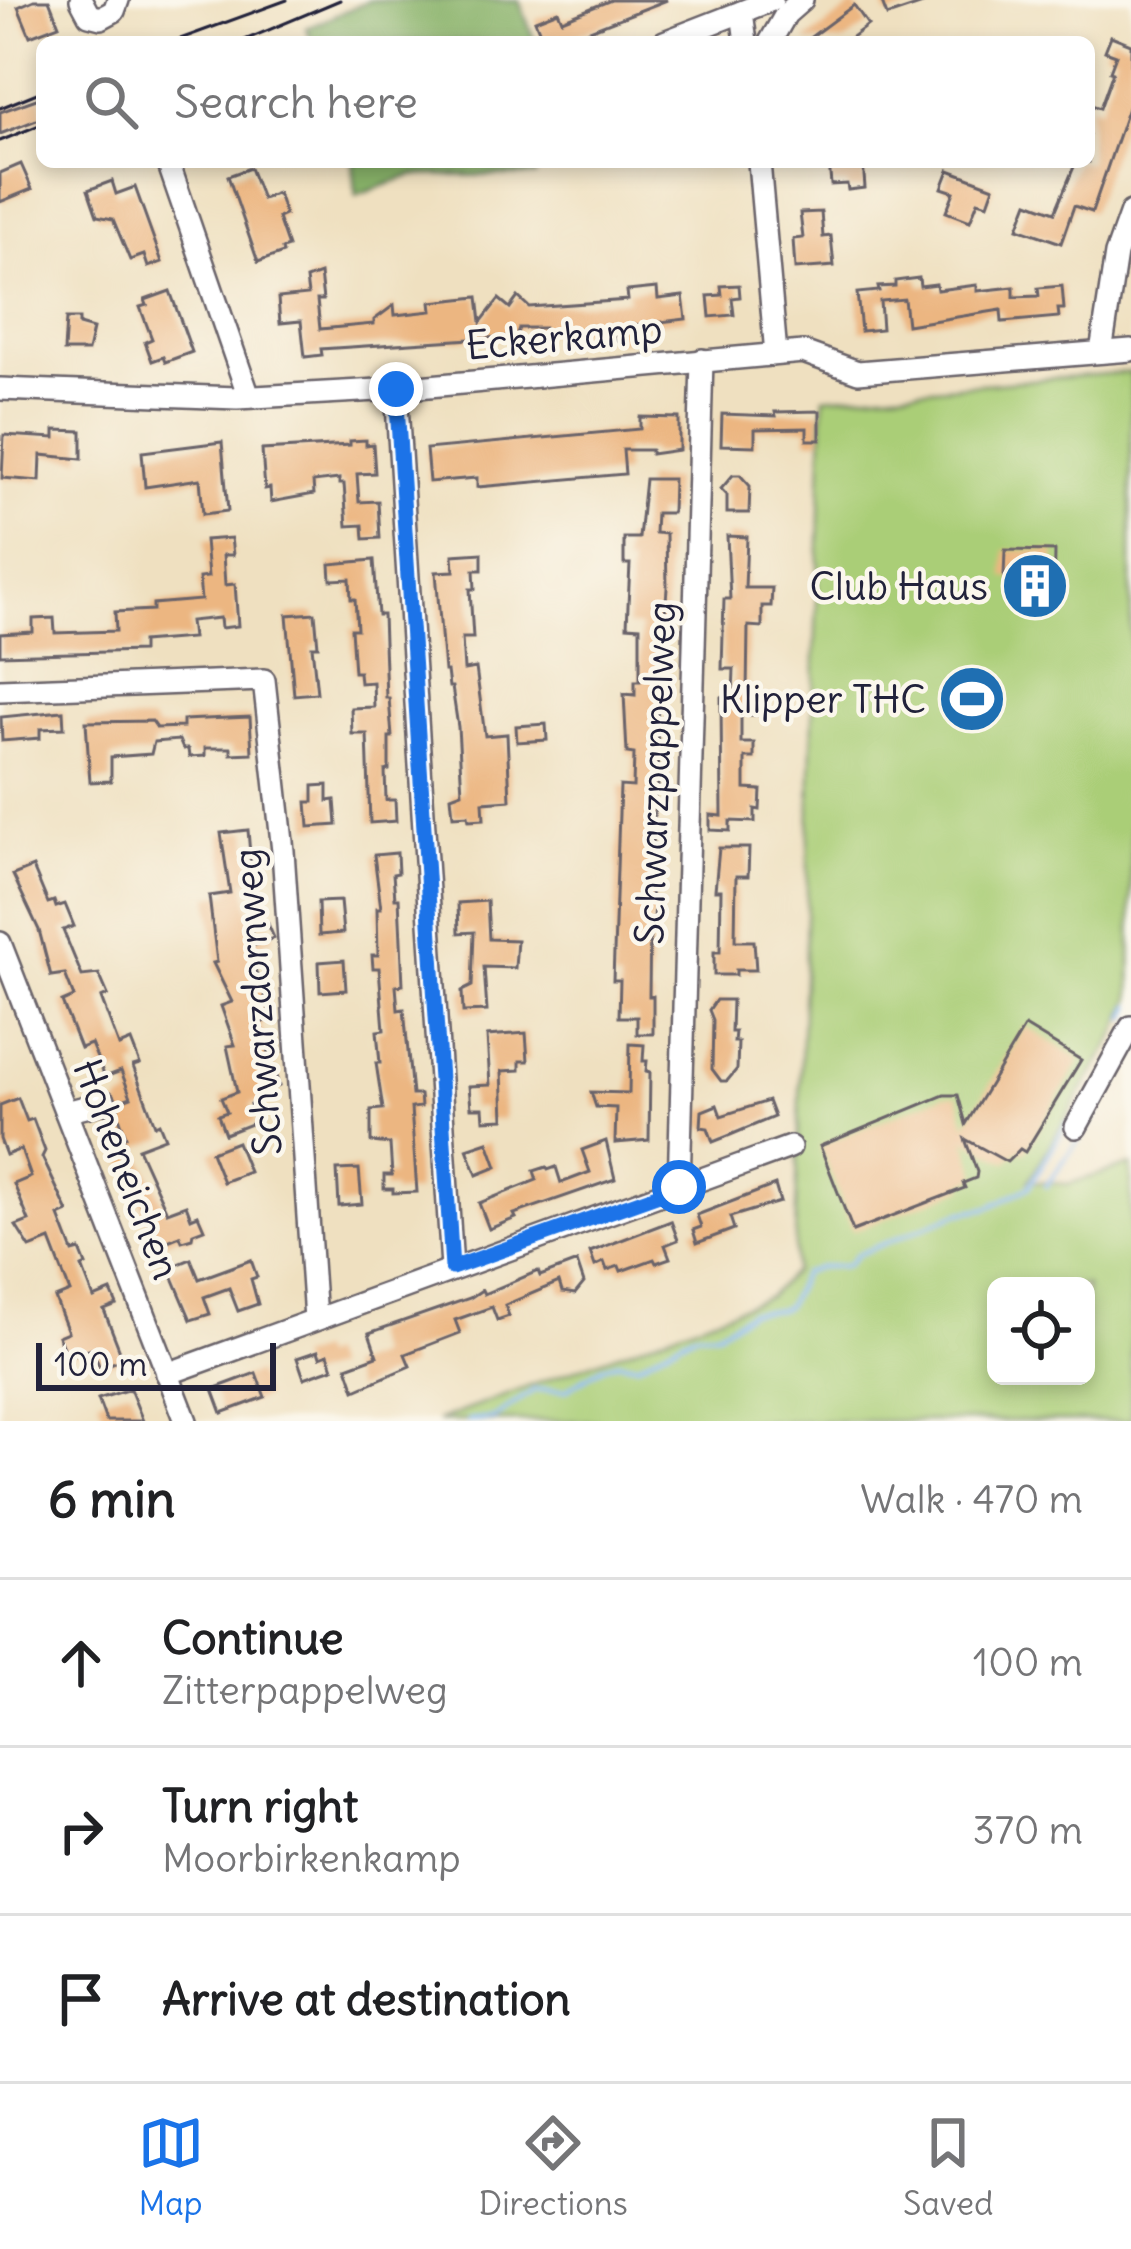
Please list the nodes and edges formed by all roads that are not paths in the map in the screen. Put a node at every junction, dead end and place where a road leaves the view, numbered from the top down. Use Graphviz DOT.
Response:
graph roads {
  1 [pos="81,0"];
  2 [pos="772,0"];
  3 [pos="802,0"];
  4 [pos="120,1"];
  5 [pos="742,12"];
  6 [pos="680,36"];
  7 [pos="745,36"];
  8 [pos="773,36"];
  9 [pos="170,168"];
  10 [pos="760,168"];
  11 [pos="1131,212"];
  12 [pos="1131,350"];
  13 [pos="1101,352"];
  14 [pos="776,354"];
  15 [pos="702,360"];
  16 [pos="0,389"];
  17 [pos="396,389"];
  18 [pos="249,397"];
  19 [pos="0,690"];
  20 [pos="0,943"];
  21 [pos="1131,1027"];
  22 [pos="106,1102"];
  23 [pos="66,1112"];
  24 [pos="1076,1127"];
  25 [pos="790,1147"];
  26 [pos="679,1187"];
  27 [pos="452,1268"];
  28 [pos="315,1319"];
  29 [pos="167,1374"];
  30 [pos="186,1421"];
  1 -- 4 [label="street"];
  2 -- 5 [label="street"];
  3 -- 8 [label="street"];
  5 -- 6 [label="street"];
  5 -- 7 [label="street"];
  9 -- 18 [label="street"];
  10 -- 14 [label="street"];
  11 -- 13 [label="street"];
  12 -- 13 [label="street, Eckerkamp"];
  13 -- 14 [label="street, Eckerkamp"];
  14 -- 15 [label="street, Eckerkamp"];
  15 -- 17 [label="street, Eckerkamp"];
  15 -- 26 [label="street, Schwarzpappelweg"];
  16 -- 18 [label="street, Eckerkamp"];
  17 -- 18 [label="street, Eckerkamp"];
  17 -- 27 [label="street"];
  19 -- 28 [label="street, Schwarzdornweg"];
  20 -- 23 [label="street, Hoheneichen"];
  21 -- 24 [label="street"];
  22 -- 23 [label="street"];
  23 -- 29 [label="street, Hoheneichen"];
  25 -- 26 [label="street"];
  26 -- 27 [label="street"];
  27 -- 28 [label="street"];
  28 -- 29 [label="street"];
  29 -- 30 [label="street, Hoheneichen"];
}
